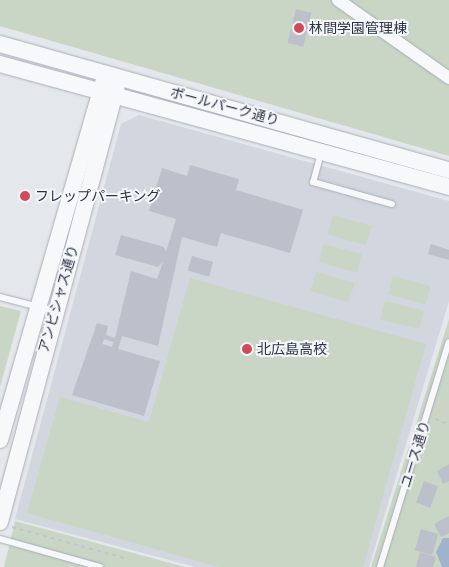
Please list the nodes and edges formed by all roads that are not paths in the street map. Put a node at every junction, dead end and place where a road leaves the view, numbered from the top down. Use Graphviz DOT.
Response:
graph roads {
  1 [pos="338,0"];
  2 [pos="0,44"];
  3 [pos="0,64"];
  4 [pos="112,75"];
  5 [pos="449,78"];
  6 [pos="108,93"];
  7 [pos="326,135"];
  8 [pos="321,151"];
  9 [pos="449,170"];
  10 [pos="449,186"];
  11 [pos="392,204"];
  12 [pos="0,297"];
  13 [pos="38,306"];
  14 [pos="54,311"];
  15 [pos="449,342"];
  16 [pos="8,438"];
  17 [pos="5,525"];
  18 [pos="0,539"];
  19 [pos="100,567"];
  20 [pos="380,567"];
  1 -- 5 [label="street"];
  2 -- 4 [label="street, ボールパーク通り"];
  3 -- 6 [label="street, ボールパーク通り"];
  4 -- 6 [label="street, アンビシャス通り"];
  4 -- 7 [label="street, ボールパーク通り"];
  6 -- 8 [label="street, ボールパーク通り"];
  6 -- 13 [label="street, アンビシャス通り"];
  6 -- 14 [label="street, アンビシャス通り"];
  7 -- 8 [label="lane"];
  7 -- 9 [label="street, ボールパーク通り"];
  8 -- 10 [label="street, ボールパーク通り"];
  8 -- 11 [label="lane"];
  12 -- 13 [label="lane"];
  13 -- 14 [label="lane"];
  13 -- 16 [label="street, アンビシャス通り"];
  14 -- 16 [label="street, アンビシャス通り"];
  15 -- 20 [label="lane, ユース通り"];
  16 -- 17 [label="street, アンビシャス通り"];
  18 -- 19 [label="lane"];
}
